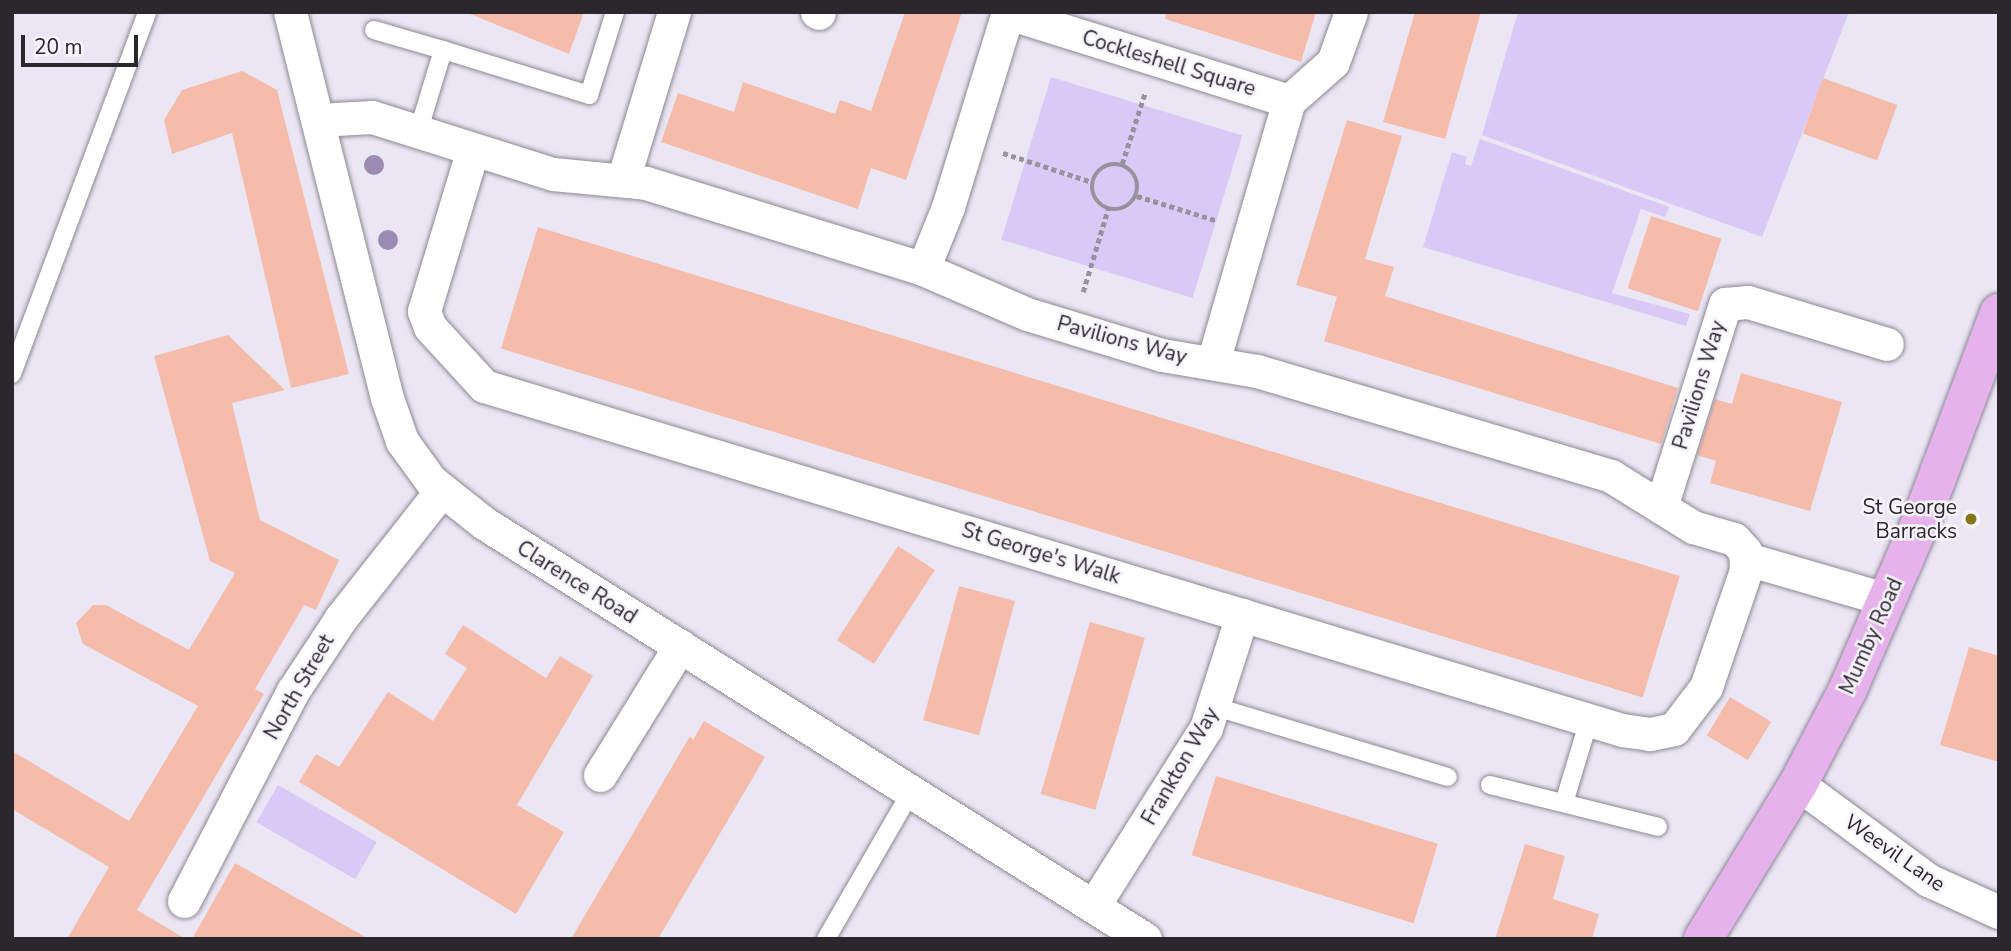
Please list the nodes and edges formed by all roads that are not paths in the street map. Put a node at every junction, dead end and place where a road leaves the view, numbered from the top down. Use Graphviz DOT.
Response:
graph roads {
  1 [pos="147,12"];
  2 [pos="290,12"];
  3 [pos="615,12"];
  4 [pos="674,12"];
  5 [pos="1351,12"];
  6 [pos="1008,13"];
  7 [pos="374,30"];
  8 [pos="443,50"];
  9 [pos="1289,101"];
  10 [pos="318,120"];
  11 [pos="418,132"];
  12 [pos="464,146"];
  13 [pos="624,180"];
  14 [pos="923,269"];
  15 [pos="1999,313"];
  16 [pos="1887,344"];
  17 [pos="1213,362"];
  18 [pos="12,374"];
  19 [pos="441,491"];
  20 [pos="1661,507"];
  21 [pos="1747,559"];
  22 [pos="1888,600"];
  23 [pos="1242,615"];
  24 [pos="680,646"];
  25 [pos="1216,707"];
  26 [pos="1589,720"];
  27 [pos="600,775"];
  28 [pos="1448,777"];
  29 [pos="1798,784"];
  30 [pos="1490,785"];
  31 [pos="912,790"];
  32 [pos="1564,803"];
  33 [pos="1658,827"];
  34 [pos="184,901"];
  35 [pos="1094,905"];
  36 [pos="1999,912"];
  37 [pos="826,939"];
  38 [pos="1145,939"];
  39 [pos="1703,939"];
  1 -- 18 [label="lane"];
  2 -- 10 [label="street, Clarence Road"];
  3 -- 8 [label="lane"];
  4 -- 13 [label="street"];
  5 -- 9 [label="street"];
  6 -- 9 [label="street, Cockleshell Square"];
  6 -- 14 [label="street, Cockleshell Square"];
  7 -- 8 [label="lane"];
  8 -- 11 [label="lane"];
  9 -- 17 [label="street"];
  10 -- 11 [label="street, Pavilions Way"];
  10 -- 19 [label="street, Clarence Road"];
  11 -- 12 [label="street, Pavilions Way"];
  12 -- 13 [label="street, Pavilions Way"];
  12 -- 23 [label="street, St George's Walk"];
  13 -- 14 [label="street, Pavilions Way"];
  14 -- 17 [label="street, Pavilions Way"];
  15 -- 22 [label="main road, Mumby Road"];
  16 -- 20 [label="street, Pavilions Way"];
  17 -- 20 [label="street, Pavilions Way"];
  19 -- 24 [label="street, Clarence Road"];
  19 -- 34 [label="street, North Street"];
  20 -- 21 [label="street, Pavilions Way"];
  21 -- 22 [label="street, Pavilions Way"];
  21 -- 26 [label="street, St George's Walk"];
  22 -- 29 [label="main road, Mumby Road"];
  23 -- 25 [label="street, Frankton Way"];
  23 -- 26 [label="street, St George's Walk"];
  24 -- 27 [label="street"];
  24 -- 31 [label="street, Clarence Road"];
  25 -- 28 [label="lane"];
  25 -- 35 [label="street, Frankton Way"];
  26 -- 32 [label="lane"];
  29 -- 36 [label="street, Weevil Lane"];
  29 -- 39 [label="main road, Mumby Road"];
  30 -- 32 [label="lane"];
  31 -- 35 [label="street, Clarence Road"];
  31 -- 37 [label="lane"];
  32 -- 33 [label="lane"];
  35 -- 38 [label="street, Clarence Road"];
}
